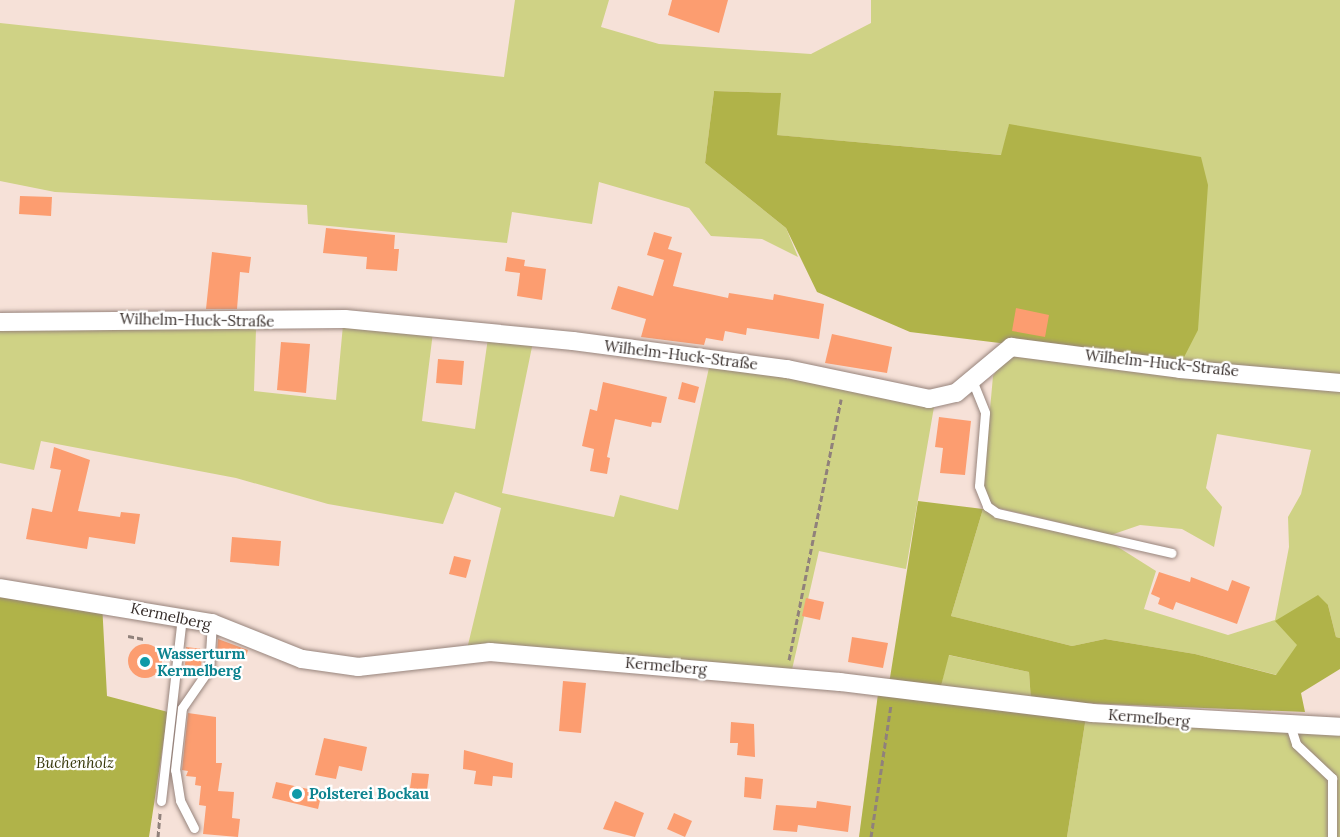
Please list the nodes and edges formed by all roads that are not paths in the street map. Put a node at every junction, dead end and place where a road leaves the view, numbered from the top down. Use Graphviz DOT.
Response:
graph roads {
  1 [pos="0,322"];
  2 [pos="972,380"];
  3 [pos="1340,382"];
  4 [pos="1171,553"];
  5 [pos="0,588"];
  6 [pos="182,616"];
  7 [pos="212,623"];
  8 [pos="1290,725"];
  9 [pos="1340,728"];
  10 [pos="161,801"];
  11 [pos="194,828"];
  12 [pos="1332,837"];
  1 -- 2 [label="street, Wilhelm-Huck-Straße"];
  2 -- 3 [label="street, Wilhelm-Huck-Straße"];
  2 -- 4 [label="lane"];
  5 -- 6 [label="street, Kermelberg"];
  6 -- 7 [label="street, Kermelberg"];
  6 -- 10 [label="lane"];
  7 -- 8 [label="street, Kermelberg"];
  7 -- 11 [label="lane"];
  8 -- 9 [label="street, Kermelberg"];
  8 -- 12 [label="lane"];
}
